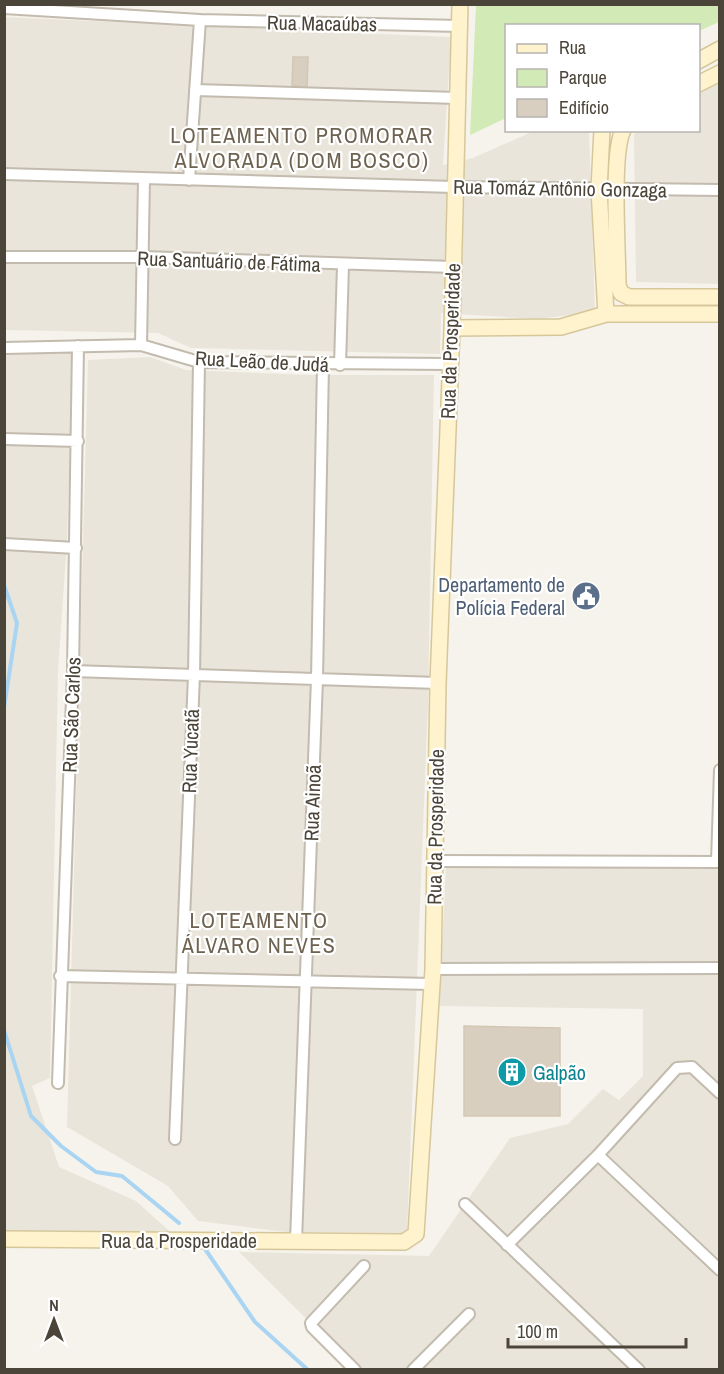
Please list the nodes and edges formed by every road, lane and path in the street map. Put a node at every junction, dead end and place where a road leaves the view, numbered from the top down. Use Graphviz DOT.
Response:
graph roads {
  1 [pos="460,4"];
  2 [pos="4,8"];
  3 [pos="200,20"];
  4 [pos="460,26"];
  5 [pos="720,49"];
  6 [pos="700,60"];
  7 [pos="720,73"];
  8 [pos="700,83"];
  9 [pos="195,90"];
  10 [pos="457,98"];
  11 [pos="602,132"];
  12 [pos="622,132"];
  13 [pos="4,174"];
  14 [pos="144,178"];
  15 [pos="189,180"];
  16 [pos="454,187"];
  17 [pos="617,188"];
  18 [pos="600,189"];
  19 [pos="720,190"];
  20 [pos="4,257"];
  21 [pos="142,257"];
  22 [pos="343,265"];
  23 [pos="453,267"];
  24 [pos="720,297"];
  25 [pos="606,314"];
  26 [pos="720,314"];
  27 [pos="452,328"];
  28 [pos="141,345"];
  29 [pos="78,346"];
  30 [pos="4,348"];
  31 [pos="199,362"];
  32 [pos="450,364"];
  33 [pos="323,365"];
  34 [pos="340,365"];
  35 [pos="4,439"];
  36 [pos="78,441"];
  37 [pos="4,544"];
  38 [pos="76,548"];
  39 [pos="73,672"];
  40 [pos="194,675"];
  41 [pos="317,679"];
  42 [pos="438,683"];
  43 [pos="720,770"];
  44 [pos="435,861"];
  45 [pos="718,862"];
  46 [pos="720,968"];
  47 [pos="60,976"];
  48 [pos="433,976"];
  49 [pos="181,980"];
  50 [pos="306,983"];
  51 [pos="58,1083"];
  52 [pos="720,1093"];
  53 [pos="175,1139"];
  54 [pos="598,1155"];
  55 [pos="465,1203"];
  56 [pos="4,1239"];
  57 [pos="297,1241"];
  58 [pos="507,1245"];
  59 [pos="364,1266"];
  60 [pos="720,1270"];
  61 [pos="469,1314"];
  62 [pos="356,1370"];
  63 [pos="413,1370"];
  64 [pos="639,1370"];
  1 -- 4 [label="street, Rua da Prosperidade"];
  2 -- 3 [label="street, Rua Macaúbas"];
  3 -- 4 [label="street, Rua Macaúbas"];
  3 -- 9 [label="street"];
  4 -- 10 [label="street, Rua da Prosperidade"];
  5 -- 6 [label="street"];
  7 -- 8 [label="street"];
  9 -- 10 [label="street"];
  9 -- 15 [label="street"];
  10 -- 16 [label="street, Rua da Prosperidade"];
  11 -- 18 [label="street"];
  12 -- 17 [label="street"];
  13 -- 14 [label="street, Rua Tomáz Antônio Gonzaga"];
  14 -- 15 [label="street, Rua Tomáz Antônio Gonzaga"];
  14 -- 21 [label="street"];
  15 -- 16 [label="street, Rua Tomáz Antônio Gonzaga"];
  16 -- 18 [label="street, Rua Tomáz Antônio Gonzaga"];
  16 -- 23 [label="street, Rua da Prosperidade"];
  17 -- 18 [label="street, Rua Tomáz Antônio Gonzaga"];
  17 -- 19 [label="street, Rua Tomáz Antônio Gonzaga"];
  17 -- 24 [label="street"];
  18 -- 25 [label="street"];
  20 -- 21 [label="street, Rua Santuário de Fátima"];
  21 -- 22 [label="street, Rua Santuário de Fátima"];
  21 -- 28 [label="street"];
  22 -- 23 [label="street, Rua Santuário de Fátima"];
  22 -- 34 [label="street"];
  23 -- 27 [label="street, Rua da Prosperidade"];
  25 -- 26 [label="street"];
  25 -- 27 [label="street"];
  27 -- 32 [label="street, Rua da Prosperidade"];
  28 -- 29 [label="street, Rua Leão de Judá"];
  28 -- 31 [label="street, Rua Leão de Judá"];
  29 -- 30 [label="street, Rua Leão de Judá"];
  29 -- 36 [label="street, Rua São Carlos"];
  31 -- 33 [label="street, Rua Leão de Judá"];
  31 -- 40 [label="street, Rua Yucatã"];
  32 -- 34 [label="street, Rua Leão de Judá"];
  32 -- 42 [label="street, Rua da Prosperidade"];
  33 -- 34 [label="street, Rua Leão de Judá"];
  33 -- 41 [label="street, Rua Ainoã"];
  35 -- 36 [label="street"];
  36 -- 38 [label="street, Rua São Carlos"];
  37 -- 38 [label="street"];
  38 -- 39 [label="street, Rua São Carlos"];
  39 -- 40 [label="street"];
  39 -- 47 [label="street, Rua São Carlos"];
  40 -- 41 [label="street"];
  40 -- 49 [label="street, Rua Yucatã"];
  41 -- 42 [label="street"];
  41 -- 50 [label="street, Rua Ainoã"];
  42 -- 44 [label="street, Rua da Prosperidade"];
  43 -- 45 [label="street"];
  44 -- 45 [label="street"];
  44 -- 48 [label="street, Rua da Prosperidade"];
  46 -- 48 [label="street"];
  47 -- 49 [label="street"];
  47 -- 51 [label="street, Rua São Carlos"];
  48 -- 50 [label="street"];
  48 -- 57 [label="street, Rua da Prosperidade"];
  49 -- 50 [label="street"];
  49 -- 53 [label="street, Rua Yucatã"];
  50 -- 57 [label="street, Rua Ainoã"];
  52 -- 54 [label="street"];
  54 -- 58 [label="street"];
  54 -- 60 [label="street"];
  55 -- 58 [label="street"];
  56 -- 57 [label="street, Rua da Prosperidade"];
  58 -- 64 [label="street"];
  59 -- 62 [label="street"];
  61 -- 63 [label="street"];
}
